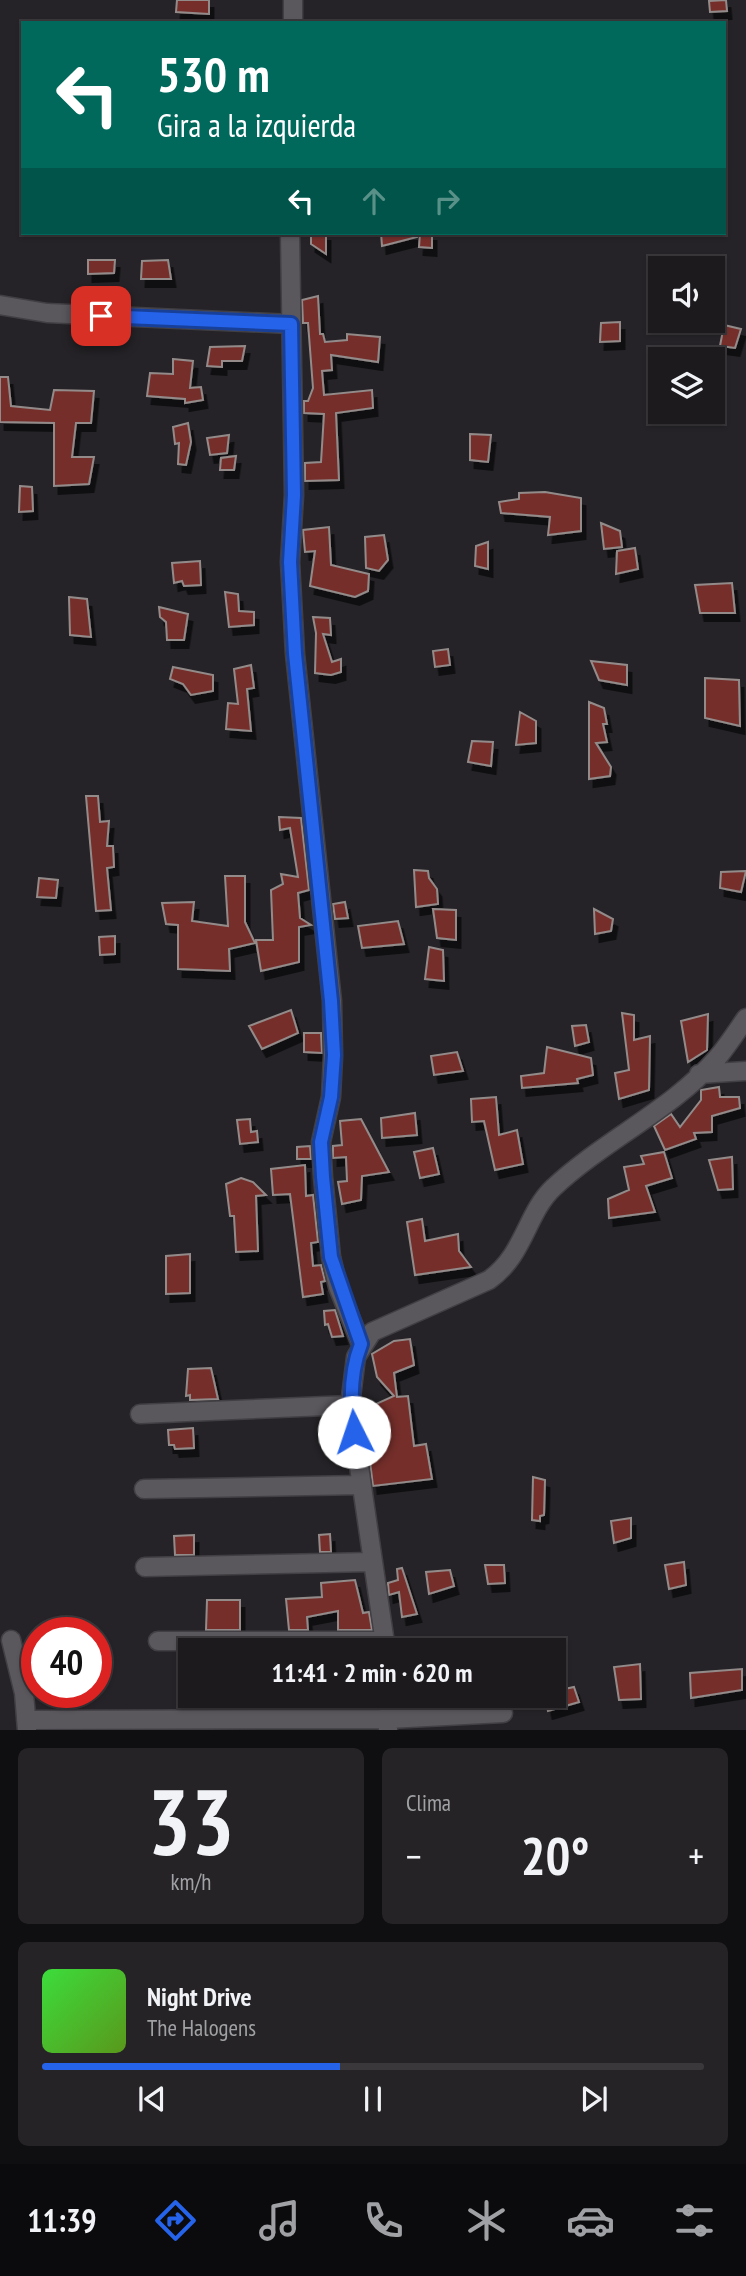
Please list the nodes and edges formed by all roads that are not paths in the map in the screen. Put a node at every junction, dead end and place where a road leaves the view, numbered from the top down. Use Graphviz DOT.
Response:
graph roads {
  1 [pos="293,0"];
  2 [pos="293,21"];
  3 [pos="290,235"];
  4 [pos="0,305"];
  5 [pos="291,324"];
  6 [pos="746,1018"];
  7 [pos="746,1071"];
  8 [pos="699,1074"];
  9 [pos="361,1344"];
  10 [pos="350,1405"];
  11 [pos="140,1414"];
  12 [pos="361,1485"];
  13 [pos="144,1489"];
  14 [pos="372,1562"];
  15 [pos="145,1567"];
  16 [pos="385,1638"];
  17 [pos="11,1640"];
  18 [pos="158,1641"];
  19 [pos="178,1641"];
  20 [pos="503,1713"];
  21 [pos="26,1725"];
  22 [pos="388,1725"];
  1 -- 2 [label="street"];
  3 -- 5 [label="street"];
  4 -- 5 [label="street"];
  5 -- 9 [label="street"];
  6 -- 8 [label="street"];
  7 -- 8 [label="street"];
  8 -- 9 [label="street"];
  9 -- 10 [label="street"];
  10 -- 11 [label="street"];
  10 -- 12 [label="street"];
  12 -- 13 [label="street"];
  12 -- 14 [label="street"];
  14 -- 15 [label="street"];
  14 -- 16 [label="street"];
  17 -- 21 [label="street"];
  18 -- 19 [label="street"];
  20 -- 22 [label="street"];
  21 -- 22 [label="street"];
}
